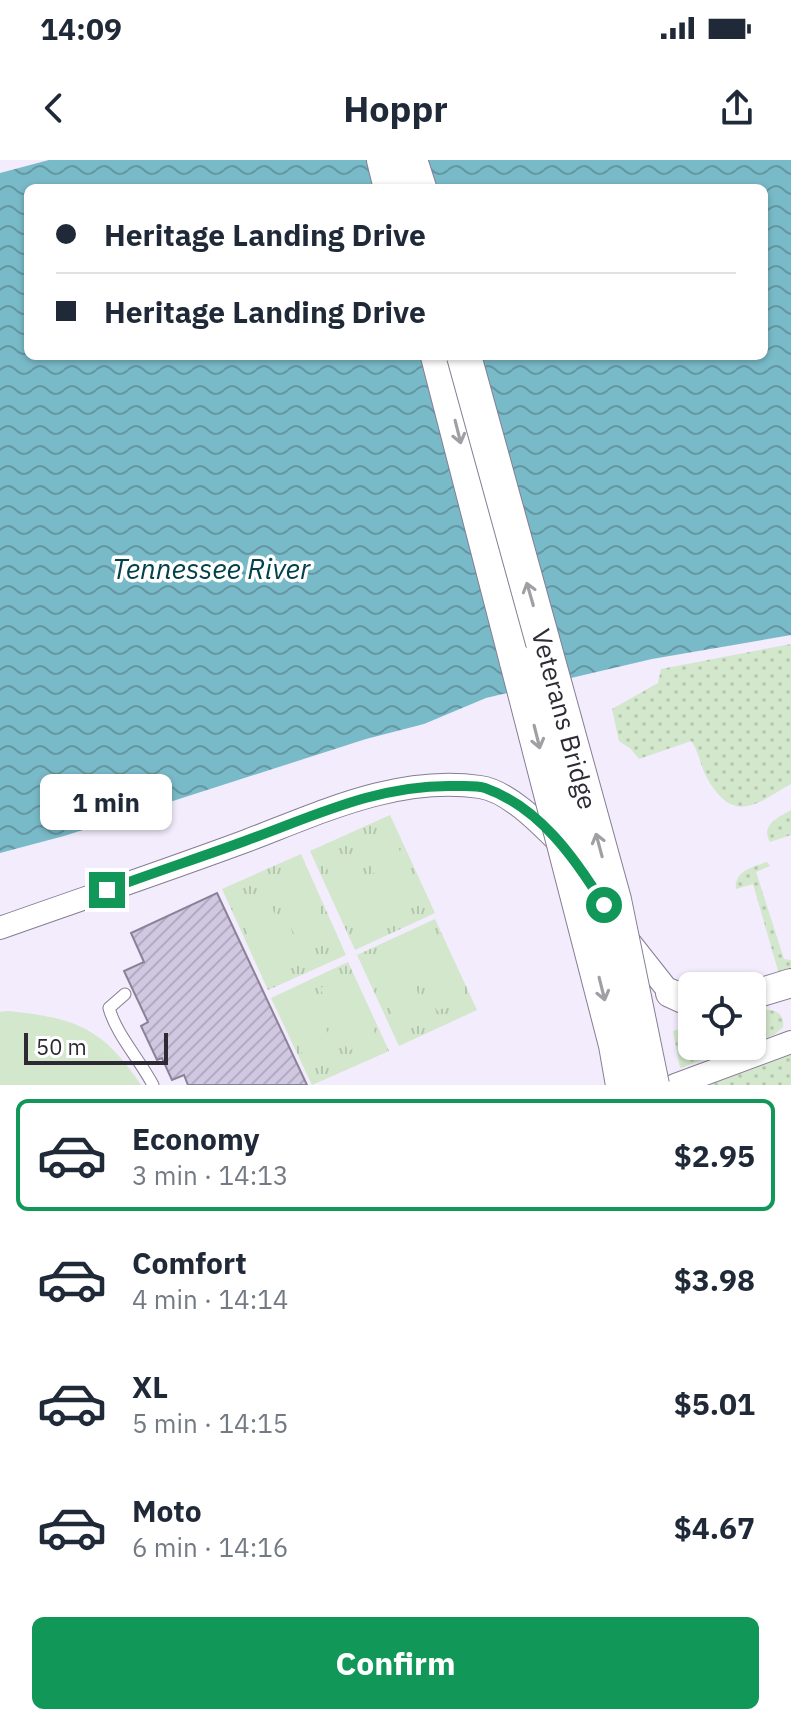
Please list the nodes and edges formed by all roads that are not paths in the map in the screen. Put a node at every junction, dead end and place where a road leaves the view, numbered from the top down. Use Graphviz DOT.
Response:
graph roads {
  1 [pos="384,160"];
  2 [pos="410,160"];
  3 [pos="390,184"];
  4 [pos="418,184"];
  5 [pos="439,360"];
  6 [pos="465,360"];
  7 [pos="614,900"];
  8 [pos="0,928"];
  9 [pos="791,983"];
  10 [pos="766,991"];
  11 [pos="125,994"];
  12 [pos="678,995"];
  13 [pos="791,1042"];
  14 [pos="153,1085"];
  15 [pos="623,1085"];
  16 [pos="652,1085"];
  17 [pos="662,1085"];
  18 [pos="675,1085"];
  1 -- 3 [label="main road"];
  2 -- 4 [label="main road"];
  5 -- 15 [label="main road, Veterans Bridge, one-way, bridge"];
  7 -- 6 [label="main road, Veterans Bridge, one-way, bridge"];
  7 -- 16 [label="main road, Veterans Bridge, bridge"];
  7 -- 17 [label="main road, bridge"];
  8 -- 12 [label="street"];
  9 -- 10 [label="street"];
  11 -- 14 [label="lane"];
  13 -- 18 [label="street"];
}
